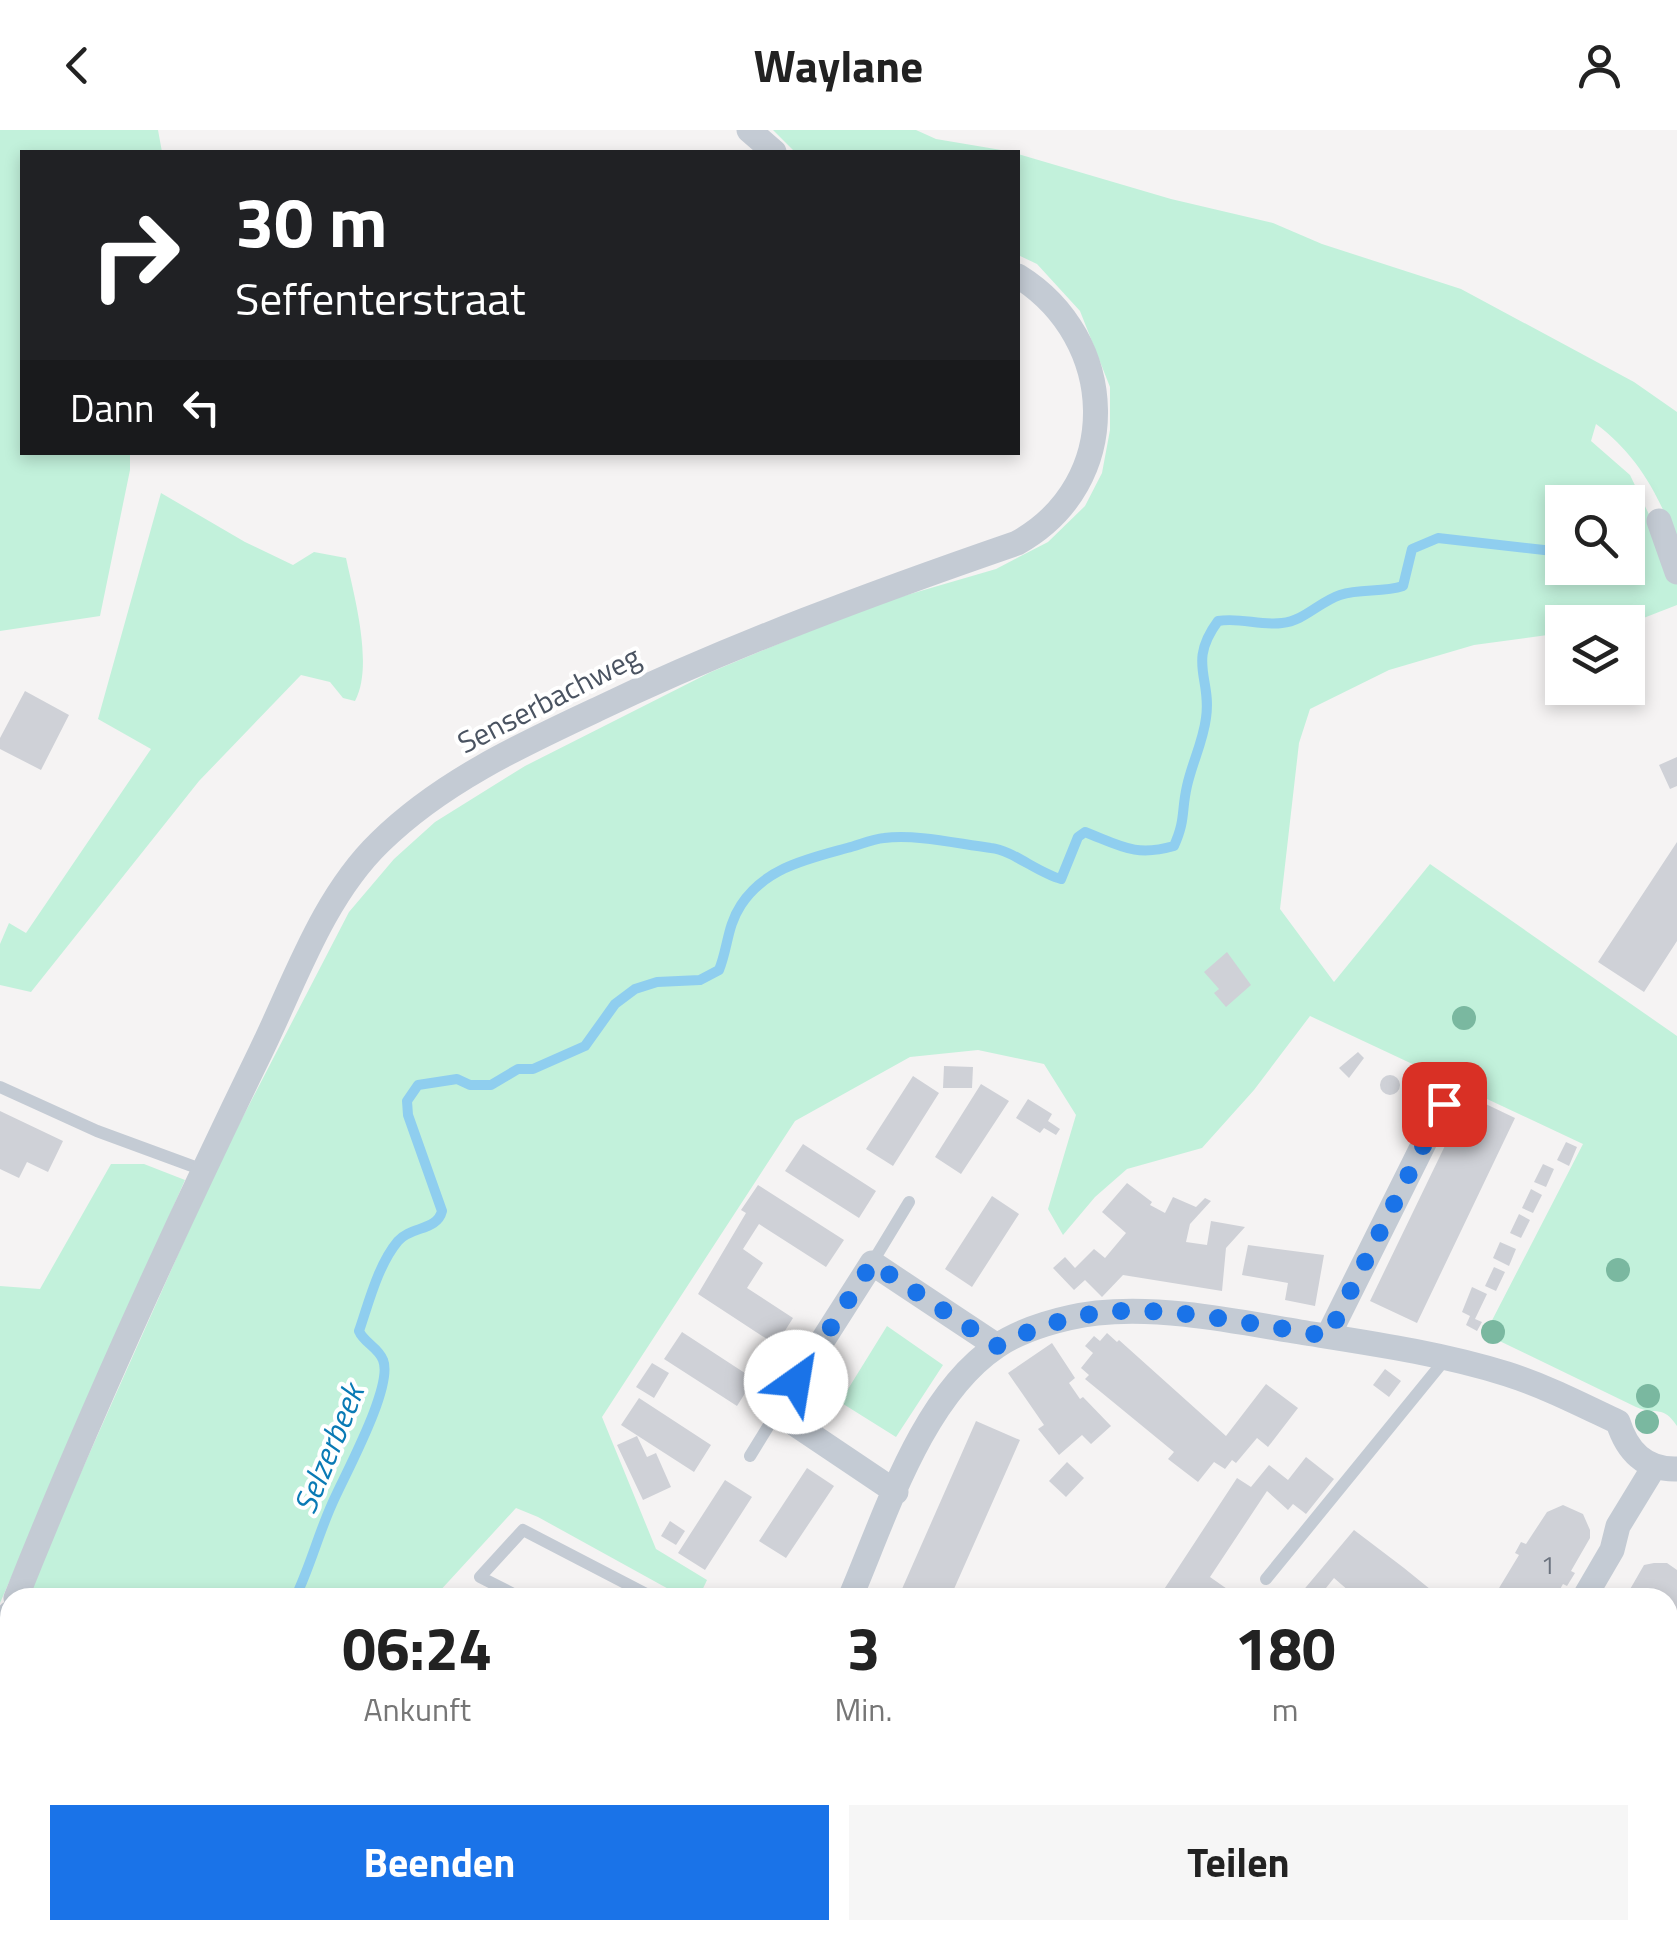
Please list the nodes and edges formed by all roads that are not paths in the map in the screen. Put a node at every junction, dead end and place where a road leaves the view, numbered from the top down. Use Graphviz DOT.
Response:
graph roads {
  1 [pos="750,130"];
  2 [pos="772,150"];
  3 [pos="1020,278"];
  4 [pos="1659,522"];
  5 [pos="1676,566"];
  6 [pos="0,1087"];
  7 [pos="1444,1104"];
  8 [pos="202,1170"];
  9 [pos="909,1202"];
  10 [pos="872,1263"];
  11 [pos="1328,1336"];
  12 [pos="997,1346"];
  13 [pos="1447,1358"];
  14 [pos="777,1412"];
  15 [pos="750,1456"];
  16 [pos="1665,1468"];
  17 [pos="896,1492"];
  18 [pos="1266,1578"];
  19 [pos="20,1588"];
  20 [pos="502,1588"];
  21 [pos="635,1588"];
  22 [pos="854,1588"];
  23 [pos="1590,1588"];
  1 -- 2 [label="street"];
  3 -- 8 [label="street, Senserbachweg"];
  4 -- 5 [label="street"];
  6 -- 8 [label="lane"];
  7 -- 11 [label="street"];
  8 -- 19 [label="street, Senserbachweg"];
  9 -- 10 [label="lane"];
  10 -- 12 [label="street"];
  10 -- 14 [label="street"];
  11 -- 12 [label="street"];
  11 -- 13 [label="street"];
  12 -- 17 [label="street"];
  13 -- 16 [label="street"];
  13 -- 18 [label="lane"];
  14 -- 15 [label="lane"];
  14 -- 17 [label="street"];
  16 -- 23 [label="street"];
  17 -- 22 [label="street"];
  20 -- 21 [label="lane"];
}
